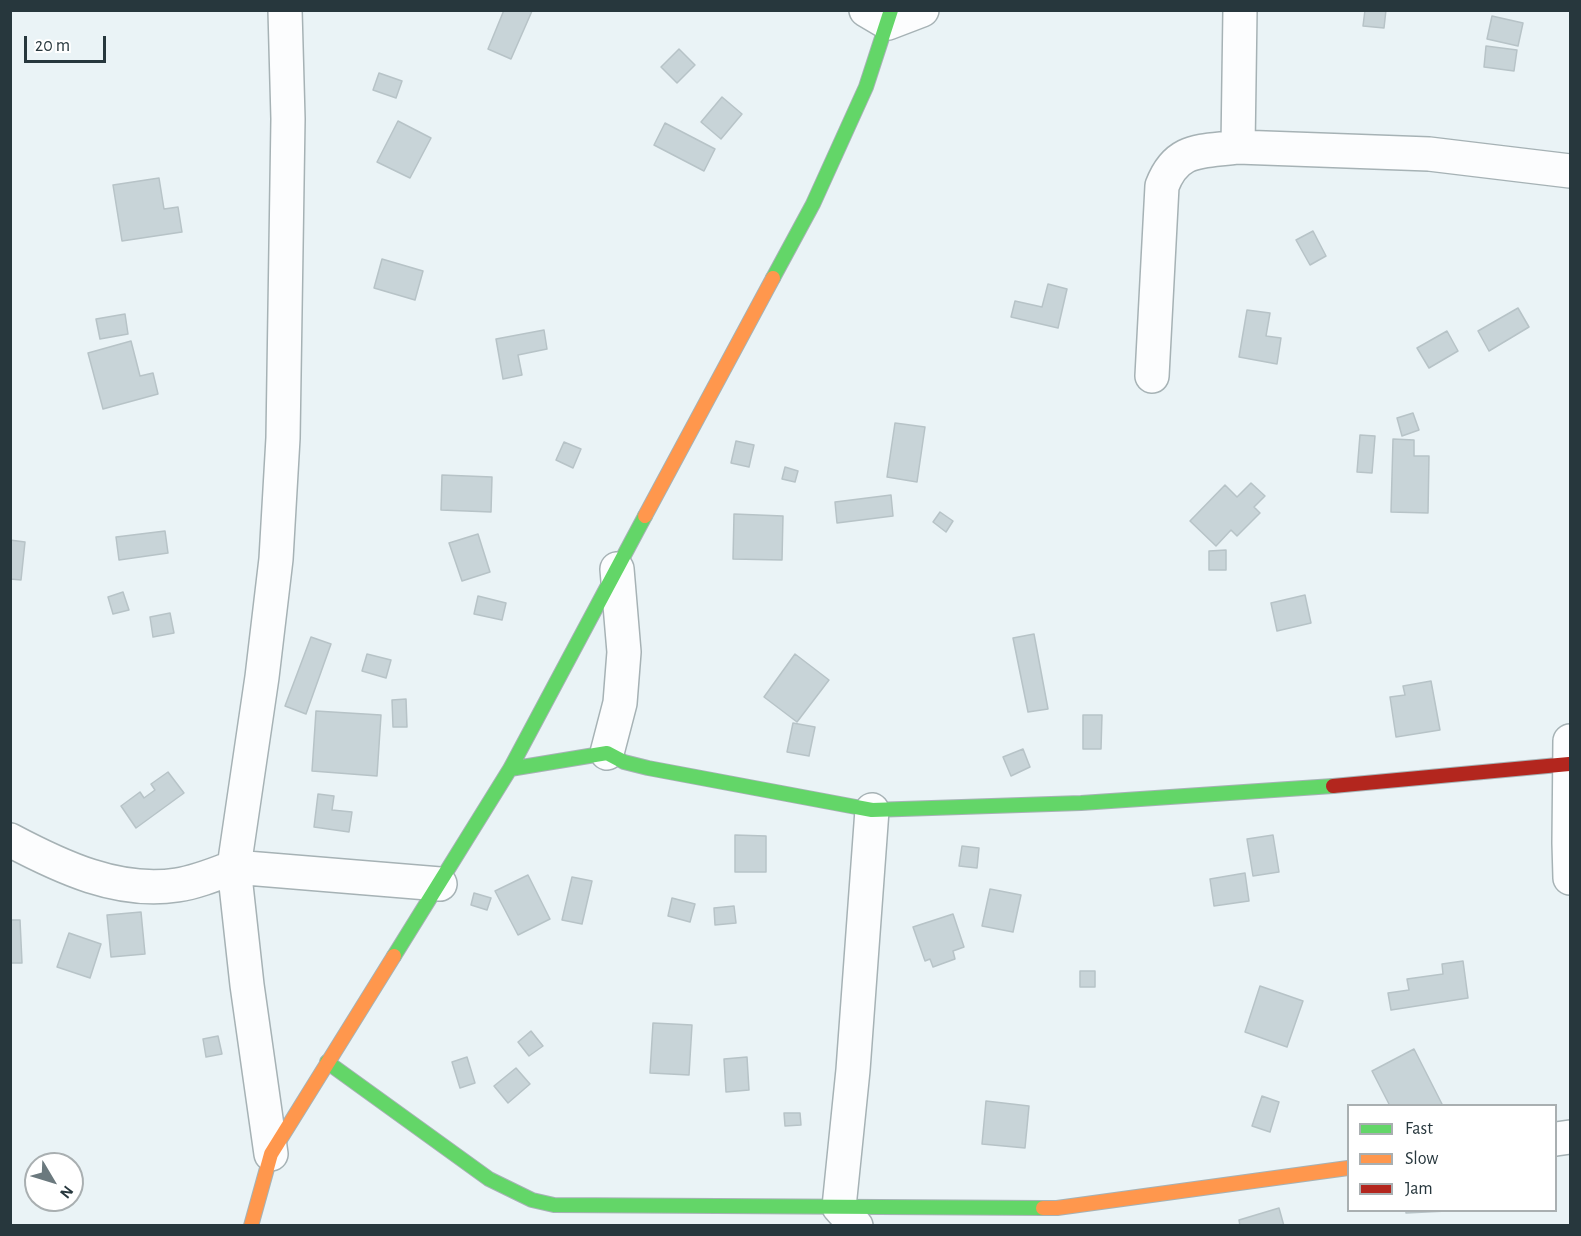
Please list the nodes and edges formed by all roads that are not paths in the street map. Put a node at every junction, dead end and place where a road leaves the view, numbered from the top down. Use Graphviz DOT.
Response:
graph roads {
  1 [pos="285,10"];
  2 [pos="922,10"];
  3 [pos="1240,10"];
  4 [pos="882,15"];
  5 [pos="1238,147"];
  6 [pos="1570,171"];
  7 [pos="1152,376"];
  8 [pos="617,569"];
  9 [pos="607,753"];
  10 [pos="510,769"];
  11 [pos="1570,773"];
  12 [pos="872,810"];
  13 [pos="10,840"];
  14 [pos="234,867"];
  15 [pos="1570,878"];
  16 [pos="440,884"];
  17 [pos="327,1062"];
  18 [pos="271,1154"];
  19 [pos="1347,1168"];
  20 [pos="848,1216"];
  21 [pos="1058,1217"];
  22 [pos="251,1226"];
  1 -- 14 [label="street"];
  2 -- 4 [label="street"];
  3 -- 5 [label="street"];
  4 -- 8 [label="street"];
  5 -- 6 [label="street"];
  5 -- 7 [label="street"];
  8 -- 9 [label="street"];
  8 -- 10 [label="street"];
  9 -- 10 [label="street"];
  9 -- 12 [label="street"];
  10 -- 16 [label="street"];
  11 -- 12 [label="street"];
  11 -- 15 [label="street"];
  12 -- 20 [label="street"];
  13 -- 14 [label="street"];
  14 -- 16 [label="street"];
  14 -- 18 [label="street"];
  16 -- 17 [label="street"];
  17 -- 18 [label="street"];
  17 -- 20 [label="street"];
  18 -- 22 [label="street"];
  19 -- 21 [label="street"];
  20 -- 21 [label="street"];
}
